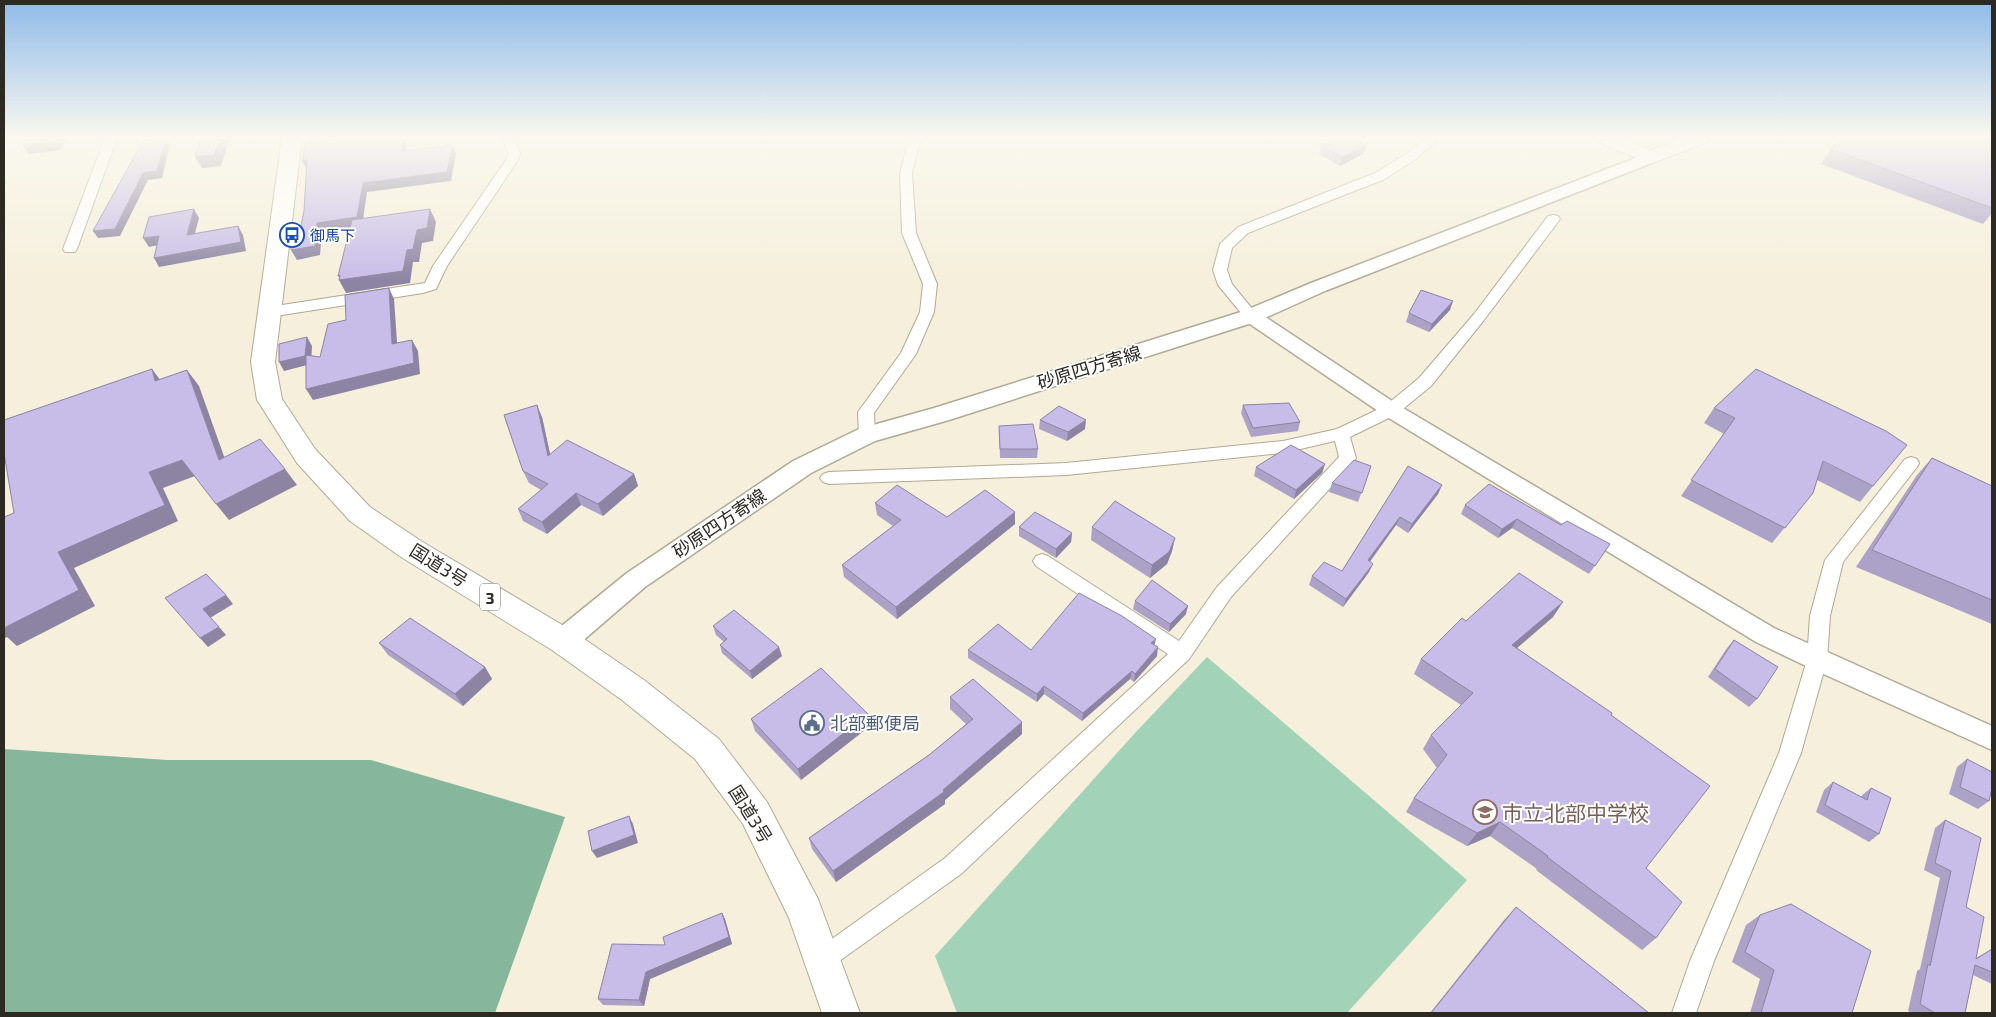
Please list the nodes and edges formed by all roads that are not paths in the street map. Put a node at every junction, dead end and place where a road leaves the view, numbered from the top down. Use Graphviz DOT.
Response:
graph roads {
  1 [pos="94,185"];
  2 [pos="286,185"];
  3 [pos="495,185"];
  4 [pos="907,185"];
  5 [pos="1356,185"];
  6 [pos="1578,185"];
  7 [pos="1553,219"];
  8 [pos="70,250"];
  9 [pos="269,312"];
  10 [pos="1251,316"];
  11 [pos="1391,410"];
  12 [pos="1341,434"];
  13 [pos="867,435"];
  14 [pos="1912,464"];
  15 [pos="829,478"];
  16 [pos="1042,561"];
  17 [pos="563,641"];
  18 [pos="1182,653"];
  19 [pos="1817,660"];
  20 [pos="1992,738"];
  21 [pos="823,959"];
  22 [pos="841,1013"];
  23 [pos="1684,1013"];
  1 -- 8 [label="street"];
  2 -- 9 [label="highway, 国道3号 / 3"];
  3 -- 9 [label="street"];
  4 -- 13 [label="street"];
  5 -- 10 [label="street"];
  6 -- 10 [label="main road, 砂原四方寄線"];
  7 -- 11 [label="street"];
  9 -- 17 [label="highway, 国道3号 / 3"];
  10 -- 11 [label="street"];
  10 -- 13 [label="main road, 砂原四方寄線"];
  11 -- 12 [label="street"];
  11 -- 19 [label="street"];
  12 -- 15 [label="street"];
  12 -- 18 [label="street"];
  13 -- 17 [label="main road, 砂原四方寄線"];
  14 -- 19 [label="street"];
  16 -- 18 [label="street"];
  17 -- 21 [label="highway, 国道3号 / 3"];
  18 -- 21 [label="street"];
  19 -- 20 [label="street"];
  19 -- 23 [label="street"];
  21 -- 22 [label="highway, 国道3号 / 3"];
}
